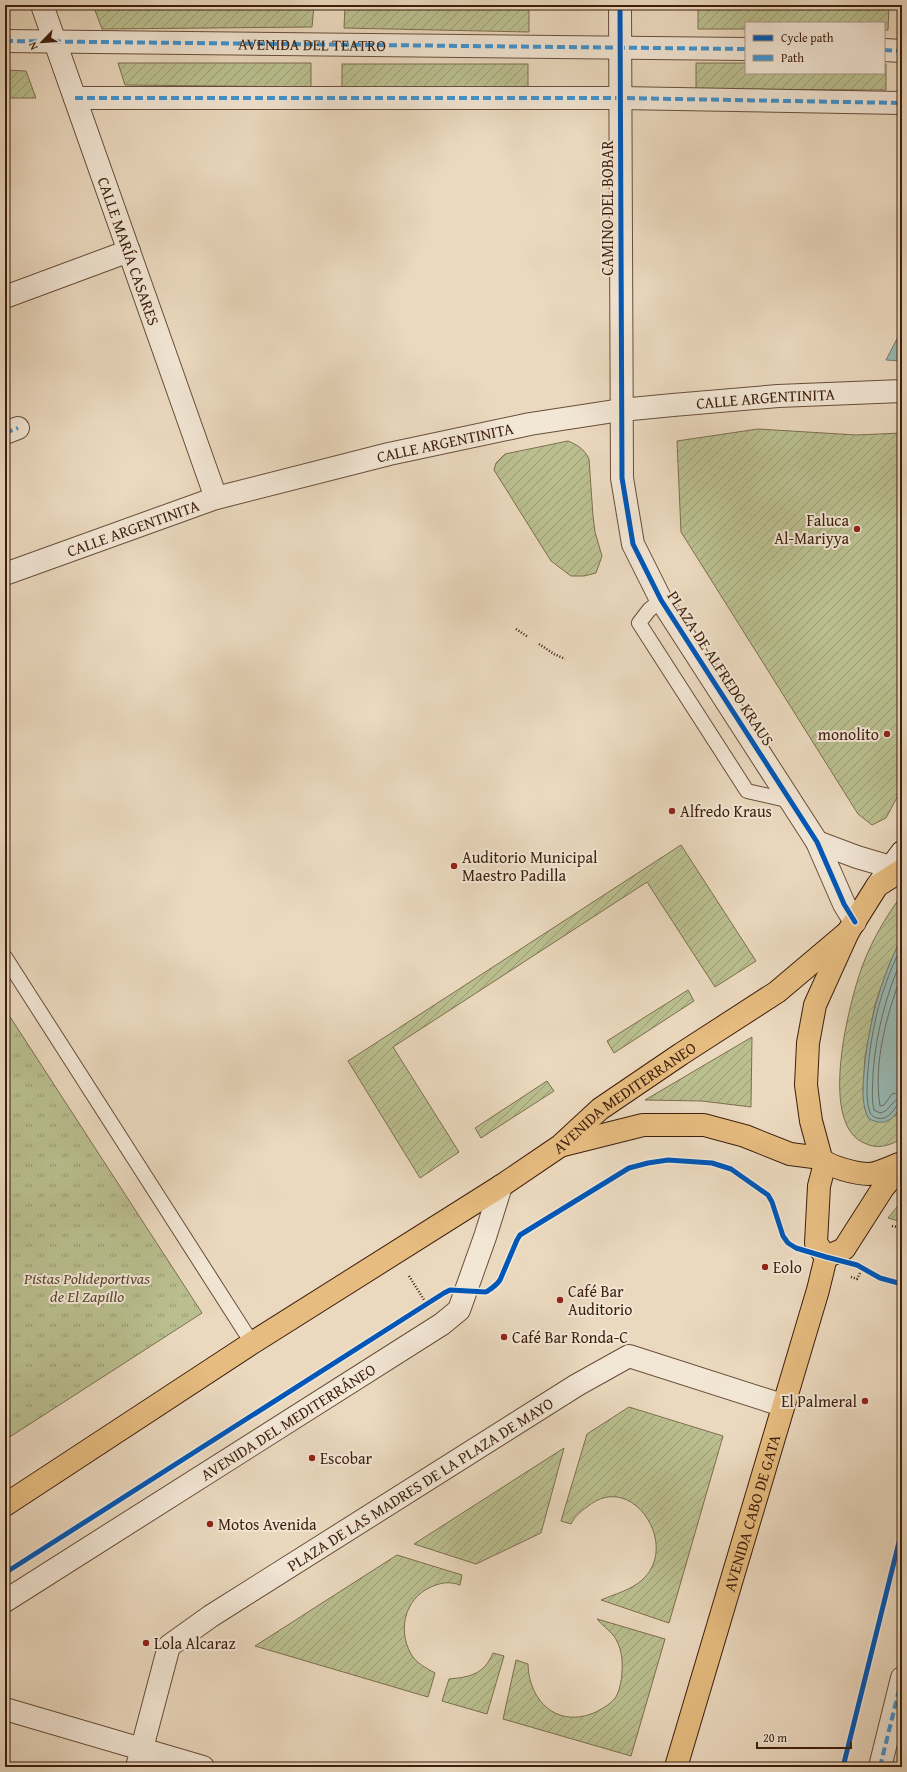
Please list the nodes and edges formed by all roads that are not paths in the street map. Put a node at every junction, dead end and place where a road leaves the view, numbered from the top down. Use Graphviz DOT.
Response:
graph roads {
  1 [pos="42,5"];
  2 [pos="620,5"];
  3 [pos="5,41"];
  4 [pos="55,42"];
  5 [pos="620,48"];
  6 [pos="745,49"];
  7 [pos="885,50"];
  8 [pos="902,50"];
  9 [pos="75,98"];
  10 [pos="620,98"];
  11 [pos="902,103"];
  12 [pos="129,251"];
  13 [pos="5,297"];
  14 [pos="902,391"];
  15 [pos="620,410"];
  16 [pos="216,498"];
  17 [pos="5,574"];
  18 [pos="661,600"];
  19 [pos="791,801"];
  20 [pos="817,842"];
  21 [pos="899,865"];
  22 [pos="852,927"];
  23 [pos="5,958"];
  24 [pos="560,1146"];
  25 [pos="823,1160"];
  26 [pos="902,1164"];
  27 [pos="501,1186"];
  28 [pos="826,1258"];
  29 [pos="252,1343"];
  30 [pos="782,1405"];
  31 [pos="5,1505"];
  32 [pos="5,1601"];
  33 [pos="902,1678"];
  34 [pos="5,1709"];
  35 [pos="139,1758"];
  36 [pos="203,1767"];
  37 [pos="676,1767"];
  38 [pos="880,1767"];
  1 -- 4 [label="street, CALLE MARÍA CASARES"];
  2 -- 5 [label="street, CAMINO DEL BOBAR"];
  3 -- 4 [label="street, AVENIDA DEL TEATRO"];
  4 -- 5 [label="street, AVENIDA DEL TEATRO"];
  4 -- 9 [label="street, CALLE MARÍA CASARES"];
  5 -- 6 [label="street, AVENIDA DEL TEATRO"];
  5 -- 10 [label="street, CAMINO DEL BOBAR"];
  7 -- 8 [label="street"];
  9 -- 10 [label="street"];
  9 -- 12 [label="street, CALLE MARÍA CASARES"];
  10 -- 11 [label="street"];
  10 -- 15 [label="street, CAMINO DEL BOBAR"];
  12 -- 13 [label="street"];
  12 -- 16 [label="street, CALLE MARÍA CASARES"];
  14 -- 15 [label="street, CALLE ARGENTINITA"];
  15 -- 16 [label="street, CALLE ARGENTINITA"];
  15 -- 18 [label="street, PLAZA DE ALFREDO KRAUS"];
  16 -- 17 [label="street, CALLE ARGENTINITA"];
  18 -- 19 [label="street, PLAZA DE ALFREDO KRAUS"];
  18 -- 19 [label="lane"];
  19 -- 20 [label="street, PLAZA DE ALFREDO KRAUS"];
  20 -- 21 [label="street"];
  20 -- 22 [label="street, PLAZA DE ALFREDO KRAUS"];
  21 -- 22 [label="main road"];
  22 -- 24 [label="main road, AVENIDA MEDITERRANEO"];
  22 -- 25 [label="main road"];
  23 -- 29 [label="lane"];
  24 -- 25 [label="main road, AVENIDA MEDITERRANEO"];
  24 -- 27 [label="main road"];
  25 -- 26 [label="main road, AVENIDA MEDITERRANEO"];
  25 -- 28 [label="main road"];
  26 -- 28 [label="main road"];
  27 -- 29 [label="main road"];
  27 -- 32 [label="street, AVENIDA DEL MEDITERRÁNEO"];
  28 -- 30 [label="main road, AVENIDA CABO DE GATA"];
  29 -- 31 [label="main road"];
  30 -- 35 [label="street, PLAZA DE LAS MADRES DE LA PLAZA DE MAYO"];
  30 -- 37 [label="main road, AVENIDA CABO DE GATA"];
  33 -- 38 [label="street"];
  34 -- 35 [label="street"];
  35 -- 36 [label="street"];
}
